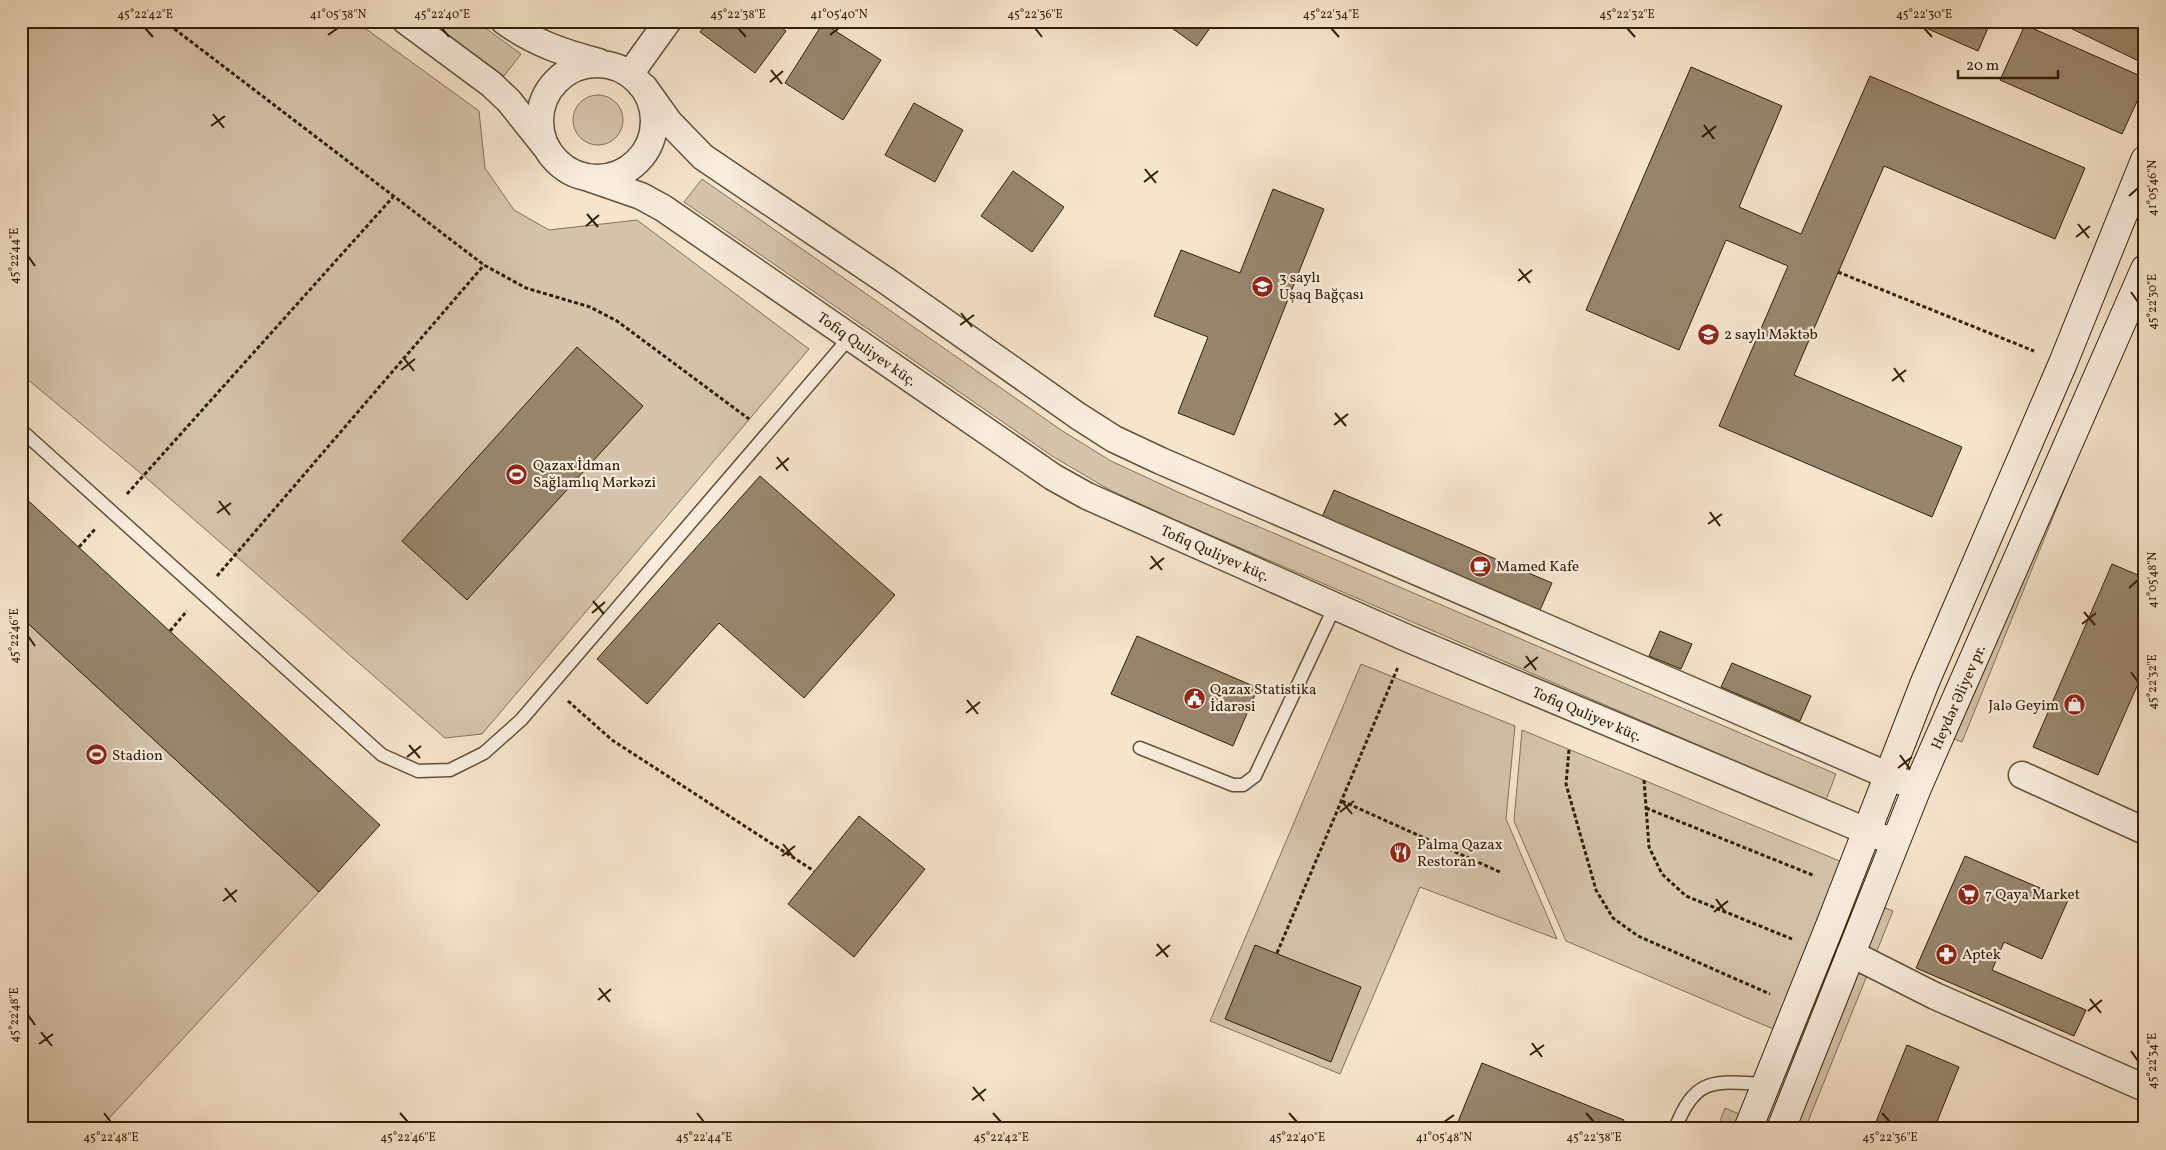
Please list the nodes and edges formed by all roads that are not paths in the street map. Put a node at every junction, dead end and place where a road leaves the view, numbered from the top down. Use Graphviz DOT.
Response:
graph roads {
  1 [pos="406,21"];
  2 [pos="504,21"];
  3 [pos="668,21"];
  4 [pos="629,76"];
  5 [pos="553,156"];
  6 [pos="2145,160"];
  7 [pos="584,176"];
  8 [pos="2145,269"];
  9 [pos="850,337"];
  10 [pos="21,430"];
  11 [pos="1335,606"];
  12 [pos="1140,748"];
  13 [pos="2022,775"];
  14 [pos="1888,777"];
  15 [pos="1917,788"];
  16 [pos="2145,831"];
  17 [pos="1867,833"];
  18 [pos="1895,843"];
  19 [pos="1850,953"];
  20 [pos="1766,1084"];
  21 [pos="2145,1088"];
  22 [pos="1675,1129"];
  23 [pos="1748,1129"];
  24 [pos="1781,1129"];
  1 -- 5 [label="street"];
  2 -- 4 [label="street"];
  3 -- 4 [label="street"];
  4 -- 5 [label="street"];
  4 -- 7 [label="street"];
  4 -- 14 [label="street"];
  5 -- 7 [label="street"];
  6 -- 14 [label="main road"];
  7 -- 9 [label="street, Tofiq Quliyev küç."];
  8 -- 15 [label="main road, Heydər Əliyev pr."];
  9 -- 10 [label="lane"];
  9 -- 11 [label="street, Tofiq Quliyev küç."];
  11 -- 12 [label="lane"];
  11 -- 17 [label="street, Tofiq Quliyev küç."];
  13 -- 16 [label="street"];
  14 -- 15 [label="street"];
  14 -- 17 [label="main road"];
  15 -- 18 [label="main road, Heydər Əliyev pr."];
  17 -- 18 [label="street, Tofiq Quliyev küç."];
  17 -- 20 [label="main road"];
  18 -- 19 [label="main road, Heydər Əliyev pr."];
  19 -- 21 [label="street"];
  19 -- 24 [label="main road, Heydər Əliyev pr."];
  20 -- 22 [label="lane"];
  20 -- 23 [label="main road"];
}
